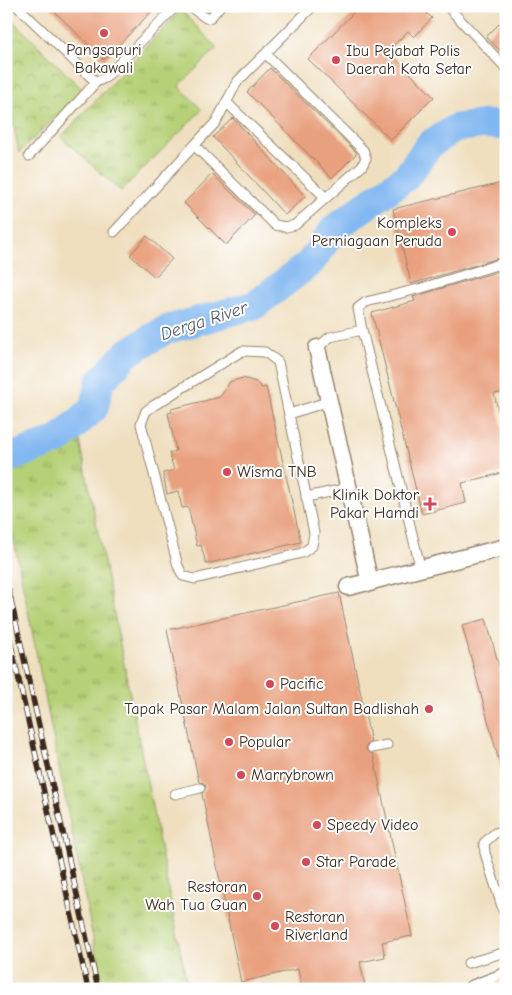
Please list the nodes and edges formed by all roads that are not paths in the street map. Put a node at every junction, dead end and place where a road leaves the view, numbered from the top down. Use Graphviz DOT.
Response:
graph roads {
  1 [pos="17,6"];
  2 [pos="176,6"];
  3 [pos="189,6"];
  4 [pos="220,6"];
  5 [pos="313,6"];
  6 [pos="449,8"];
  7 [pos="266,54"];
  8 [pos="506,68"];
  9 [pos="96,82"];
  10 [pos="226,102"];
  11 [pos="196,146"];
  12 [pos="29,156"];
  13 [pos="326,198"];
  14 [pos="114,232"];
  15 [pos="506,262"];
  16 [pos="362,330"];
  17 [pos="318,348"];
  18 [pos="330,401"];
  19 [pos="288,414"];
  20 [pos="349,488"];
  21 [pos="306,497"];
  22 [pos="506,547"];
  23 [pos="421,570"];
  24 [pos="370,583"];
  25 [pos="348,587"];
  26 [pos="387,745"];
  27 [pos="372,748"];
  28 [pos="200,788"];
  29 [pos="175,794"];
  30 [pos="506,830"];
  31 [pos="506,919"];
  32 [pos="506,952"];
  33 [pos="468,963"];
  34 [pos="506,976"];
  35 [pos="472,989"];
  1 -- 9 [label="lane"];
  2 -- 9 [label="lane"];
  3 -- 4 [label="lane"];
  5 -- 7 [label="lane"];
  6 -- 8 [label="lane"];
  7 -- 10 [label="lane"];
  7 -- 13 [label="lane"];
  9 -- 12 [label="lane"];
  10 -- 11 [label="lane"];
  10 -- 13 [label="lane"];
  11 -- 13 [label="lane"];
  11 -- 14 [label="lane"];
  15 -- 16 [label="lane"];
  16 -- 17 [label="lane"];
  16 -- 23 [label="lane"];
  17 -- 18 [label="street"];
  18 -- 19 [label="lane"];
  18 -- 20 [label="street"];
  19 -- 21 [label="lane"];
  19 -- 21 [label="lane"];
  20 -- 21 [label="lane"];
  20 -- 24 [label="street"];
  22 -- 23 [label="street"];
  23 -- 24 [label="street"];
  24 -- 25 [label="street"];
  26 -- 27 [label="lane"];
  28 -- 29 [label="lane"];
  30 -- 31 [label="lane"];
  32 -- 33 [label="lane"];
  34 -- 35 [label="street"];
}
